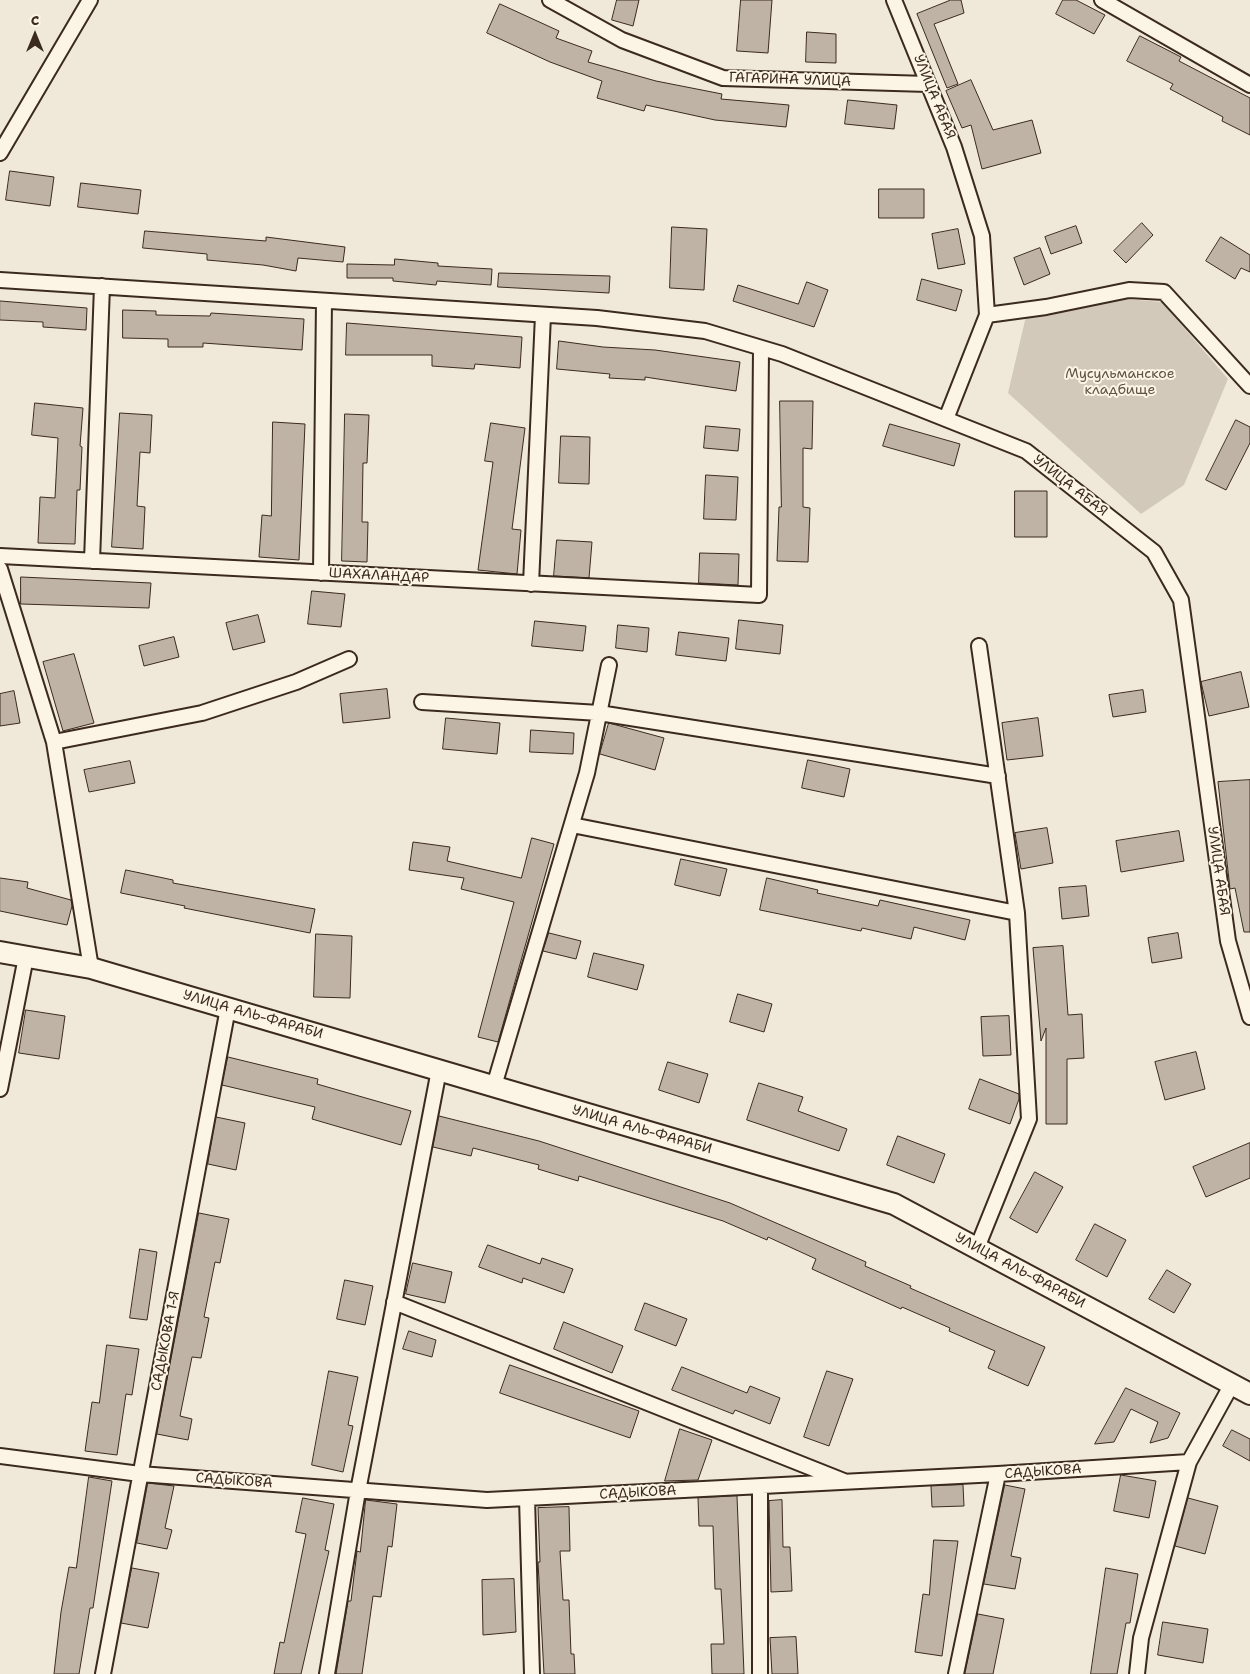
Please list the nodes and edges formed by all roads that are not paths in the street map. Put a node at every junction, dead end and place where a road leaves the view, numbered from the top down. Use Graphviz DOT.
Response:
graph roads {
  1 [pos="90,0"];
  2 [pos="550,0"];
  3 [pos="894,0"];
  4 [pos="1102,0"];
  5 [pos="928,84"];
  6 [pos="1250,85"];
  7 [pos="0,153"];
  8 [pos="0,280"];
  9 [pos="102,286"];
  10 [pos="324,300"];
  11 [pos="543,315"];
  12 [pos="987,315"];
  13 [pos="761,348"];
  14 [pos="1250,386"];
  15 [pos="946,419"];
  16 [pos="0,556"];
  17 [pos="92,561"];
  18 [pos="0,569"];
  19 [pos="320,573"];
  20 [pos="531,584"];
  21 [pos="979,646"];
  22 [pos="349,659"];
  23 [pos="609,665"];
  24 [pos="422,702"];
  25 [pos="599,713"];
  26 [pos="54,742"];
  27 [pos="998,776"];
  28 [pos="572,825"];
  29 [pos="1017,913"];
  30 [pos="0,952"];
  31 [pos="26,957"];
  32 [pos="91,968"];
  33 [pos="228,1008"];
  34 [pos="1250,1017"];
  35 [pos="439,1070"];
  36 [pos="494,1086"];
  37 [pos="0,1089"];
  38 [pos="977,1248"];
  39 [pos="394,1302"];
  40 [pos="1232,1384"];
  41 [pos="1250,1394"];
  42 [pos="0,1456"];
  43 [pos="1189,1462"];
  44 [pos="140,1474"];
  45 [pos="998,1474"];
  46 [pos="848,1482"];
  47 [pos="760,1487"];
  48 [pos="358,1491"];
  49 [pos="527,1498"];
  50 [pos="103,1674"];
  51 [pos="327,1674"];
  52 [pos="532,1674"];
  53 [pos="760,1674"];
  54 [pos="956,1674"];
  55 [pos="1137,1674"];
  1 -- 7 [label="street"];
  2 -- 5 [label="street, ГАГАРИНА УЛИЦА"];
  3 -- 5 [label="street, УЛИЦА АБАЯ"];
  4 -- 6 [label="street"];
  5 -- 12 [label="street, УЛИЦА АБАЯ"];
  8 -- 9 [label="street"];
  9 -- 10 [label="street"];
  9 -- 17 [label="street"];
  10 -- 11 [label="street"];
  10 -- 19 [label="street"];
  11 -- 13 [label="street"];
  11 -- 20 [label="street"];
  12 -- 14 [label="street"];
  12 -- 15 [label="street, УЛИЦА АБАЯ"];
  13 -- 15 [label="street"];
  13 -- 20 [label="street, ШАХАЛАНДАР"];
  15 -- 34 [label="street, УЛИЦА АБАЯ"];
  16 -- 17 [label="street, ШАХАЛАНДАР"];
  17 -- 19 [label="street, ШАХАЛАНДАР"];
  18 -- 26 [label="street"];
  19 -- 20 [label="street, ШАХАЛАНДАР"];
  21 -- 27 [label="street"];
  22 -- 26 [label="street"];
  23 -- 25 [label="street"];
  24 -- 25 [label="street"];
  25 -- 27 [label="street"];
  25 -- 28 [label="street"];
  26 -- 32 [label="street"];
  27 -- 29 [label="street"];
  28 -- 29 [label="street"];
  28 -- 36 [label="street"];
  29 -- 38 [label="street"];
  30 -- 31 [label="main road, УЛИЦА АЛЬ-ФАРАБИ"];
  31 -- 32 [label="main road, УЛИЦА АЛЬ-ФАРАБИ"];
  31 -- 37 [label="street"];
  32 -- 33 [label="main road, УЛИЦА АЛЬ-ФАРАБИ"];
  33 -- 35 [label="main road, УЛИЦА АЛЬ-ФАРАБИ"];
  33 -- 44 [label="street, САДЫКОВА 1-Я"];
  35 -- 36 [label="main road, УЛИЦА АЛЬ-ФАРАБИ"];
  35 -- 39 [label="street"];
  36 -- 38 [label="main road, УЛИЦА АЛЬ-ФАРАБИ"];
  38 -- 40 [label="main road, УЛИЦА АЛЬ-ФАРАБИ"];
  39 -- 46 [label="street"];
  39 -- 48 [label="street"];
  40 -- 41 [label="main road, УЛИЦА АЛЬ-ФАРАБИ"];
  40 -- 43 [label="street"];
  42 -- 44 [label="street, САДЫКОВА"];
  43 -- 45 [label="street, САДЫКОВА"];
  43 -- 55 [label="street"];
  44 -- 48 [label="street, САДЫКОВА"];
  44 -- 50 [label="street, САДЫКОВА 1-Я"];
  45 -- 46 [label="street, САДЫКОВА"];
  45 -- 54 [label="street"];
  46 -- 47 [label="street, САДЫКОВА"];
  47 -- 49 [label="street, САДЫКОВА"];
  47 -- 53 [label="street"];
  48 -- 49 [label="street, САДЫКОВА"];
  48 -- 51 [label="street"];
  49 -- 52 [label="street"];
}
